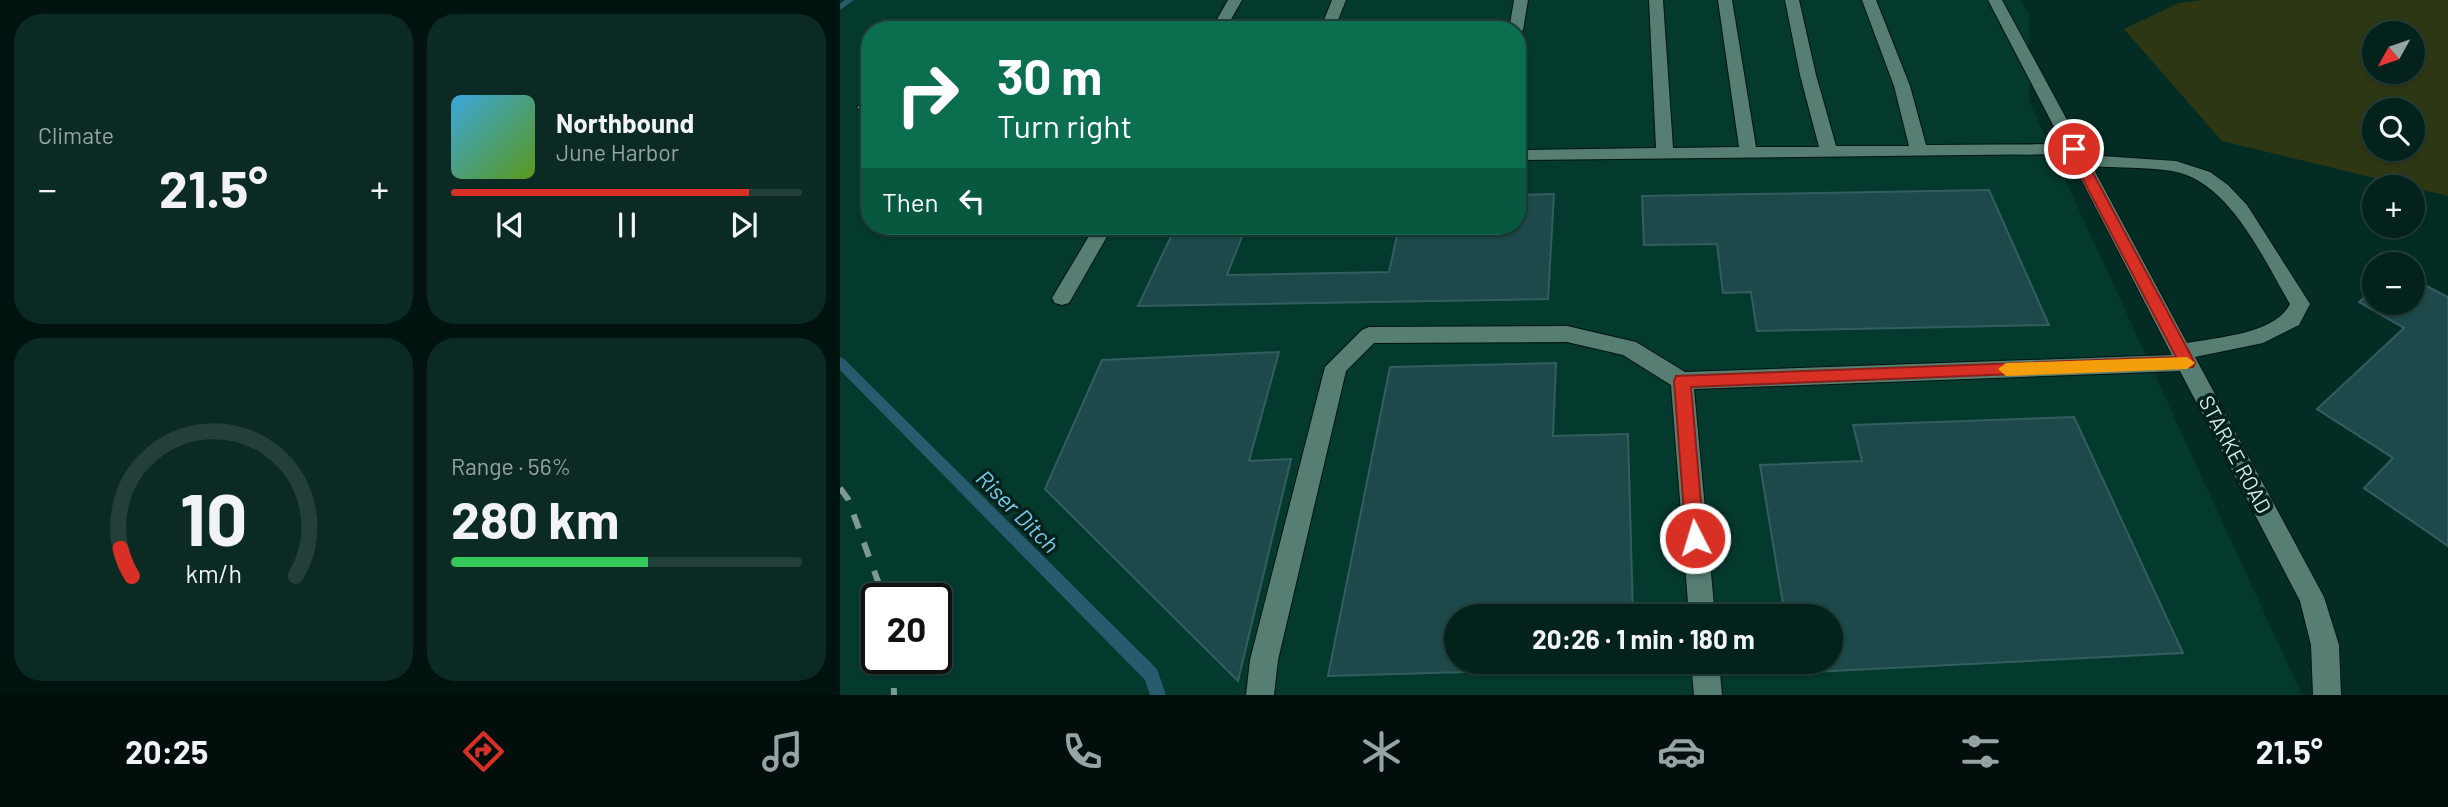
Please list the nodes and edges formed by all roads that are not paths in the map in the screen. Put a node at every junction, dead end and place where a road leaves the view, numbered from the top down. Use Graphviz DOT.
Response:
graph roads {
  1 [pos="1235,0"];
  2 [pos="1339,0"];
  3 [pos="1521,0"];
  4 [pos="1656,0"];
  5 [pos="1725,0"];
  6 [pos="1792,0"];
  7 [pos="1869,0"];
  8 [pos="1995,0"];
  9 [pos="1223,21"];
  10 [pos="1331,21"];
  11 [pos="1518,21"];
  12 [pos="1919,151"];
  13 [pos="1829,152"];
  14 [pos="1665,153"];
  15 [pos="1748,153"];
  16 [pos="1526,155"];
  17 [pos="2077,155"];
  18 [pos="1099,235"];
  19 [pos="1062,298"];
  20 [pos="2184,358"];
  21 [pos="1682,381"];
  22 [pos="1701,604"];
  23 [pos="1706,674"];
  24 [pos="1260,695"];
  25 [pos="1708,695"];
  26 [pos="2327,695"];
  1 -- 9 [label="street"];
  2 -- 10 [label="street"];
  3 -- 11 [label="street"];
  4 -- 14 [label="street"];
  5 -- 15 [label="street"];
  6 -- 13 [label="street"];
  7 -- 12 [label="street"];
  8 -- 17 [label="street, STARKE ROAD"];
  12 -- 13 [label="street"];
  12 -- 17 [label="street"];
  13 -- 15 [label="street"];
  14 -- 15 [label="street"];
  14 -- 16 [label="street"];
  17 -- 20 [label="street, STARKE ROAD"];
  17 -- 20 [label="street"];
  18 -- 19 [label="street"];
  20 -- 21 [label="street"];
  20 -- 26 [label="street, STARKE ROAD"];
  21 -- 22 [label="street"];
  21 -- 24 [label="street"];
  23 -- 25 [label="street"];
}
